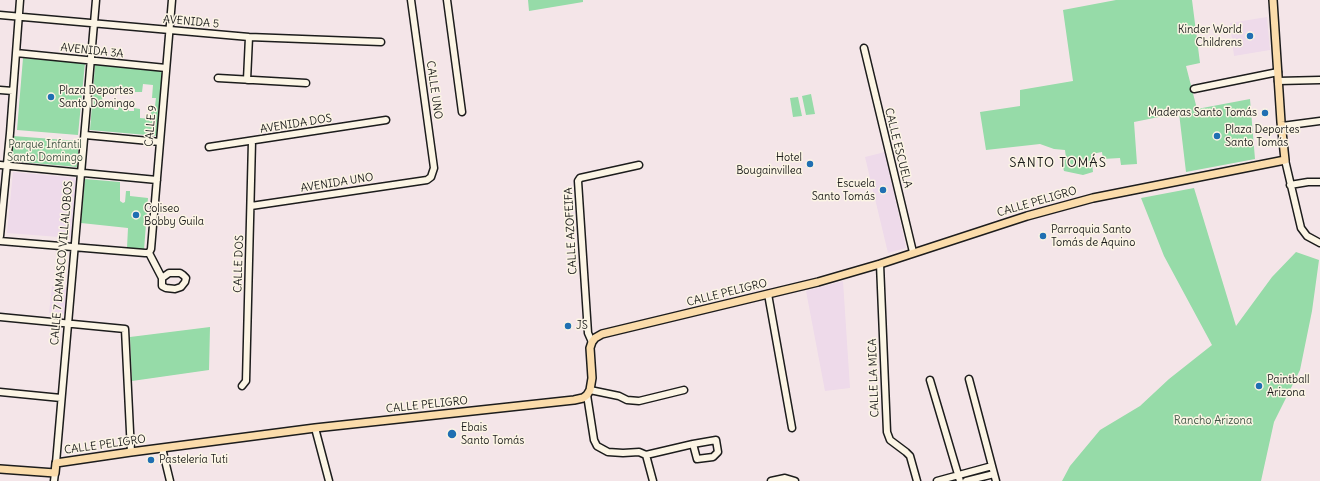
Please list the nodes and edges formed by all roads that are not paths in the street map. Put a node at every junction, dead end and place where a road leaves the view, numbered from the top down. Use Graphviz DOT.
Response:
graph roads {
  1 [pos="20,0"];
  2 [pos="96,0"];
  3 [pos="172,0"];
  4 [pos="412,0"];
  5 [pos="447,0"];
  6 [pos="1273,0"];
  7 [pos="0,15"];
  8 [pos="19,17"];
  9 [pos="94,23"];
  10 [pos="169,30"];
  11 [pos="249,37"];
  12 [pos="381,42"];
  13 [pos="864,48"];
  14 [pos="16,53"];
  15 [pos="91,61"];
  16 [pos="166,68"];
  17 [pos="1278,72"];
  18 [pos="218,78"];
  19 [pos="247,80"];
  20 [pos="1320,80"];
  21 [pos="1278,81"];
  22 [pos="306,83"];
  23 [pos="1194,89"];
  24 [pos="0,90"];
  25 [pos="13,91"];
  26 [pos="462,112"];
  27 [pos="386,120"];
  28 [pos="1320,121"];
  29 [pos="1282,126"];
  30 [pos="85,135"];
  31 [pos="252,141"];
  32 [pos="160,142"];
  33 [pos="209,147"];
  34 [pos="1285,160"];
  35 [pos="0,165"];
  36 [pos="640,165"];
  37 [pos="7,166"];
  38 [pos="82,173"];
  39 [pos="157,180"];
  40 [pos="427,180"];
  41 [pos="1320,182"];
  42 [pos="1290,185"];
  43 [pos="251,206"];
  44 [pos="0,236"];
  45 [pos="0,241"];
  46 [pos="1319,242"];
  47 [pos="74,248"];
  48 [pos="913,252"];
  49 [pos="149,253"];
  50 [pos="880,264"];
  51 [pos="162,278"];
  52 [pos="768,294"];
  53 [pos="0,317"];
  54 [pos="68,323"];
  55 [pos="592,342"];
  56 [pos="969,379"];
  57 [pos="930,380"];
  58 [pos="242,386"];
  59 [pos="684,390"];
  60 [pos="0,392"];
  61 [pos="589,393"];
  62 [pos="61,398"];
  63 [pos="315,428"];
  64 [pos="792,428"];
  65 [pos="694,444"];
  66 [pos="162,448"];
  67 [pos="131,452"];
  68 [pos="646,455"];
  69 [pos="56,463"];
  70 [pos="992,466"];
  71 [pos="0,469"];
  72 [pos="55,473"];
  73 [pos="994,474"];
  74 [pos="959,478"];
  75 [pos="54,481"];
  76 [pos="170,481"];
  77 [pos="329,481"];
  78 [pos="653,481"];
  79 [pos="772,481"];
  80 [pos="795,481"];
  81 [pos="917,481"];
  82 [pos="937,481"];
  83 [pos="966,481"];
  84 [pos="996,481"];
  1 -- 8 [label="street"];
  2 -- 9 [label="street, CALLE 7 DAMASCO VILLALOBOS"];
  3 -- 10 [label="street, CALLE 9"];
  4 -- 40 [label="street, CALLE UNO"];
  5 -- 26 [label="street"];
  6 -- 17 [label="main road"];
  7 -- 8 [label="street, AVENIDA 5"];
  8 -- 9 [label="street, AVENIDA 5"];
  8 -- 14 [label="street"];
  9 -- 10 [label="street, AVENIDA 5"];
  9 -- 15 [label="street, CALLE 7 DAMASCO VILLALOBOS"];
  10 -- 11 [label="street, AVENIDA 5"];
  10 -- 16 [label="street, CALLE 9"];
  11 -- 12 [label="street, AVENIDA 5"];
  11 -- 19 [label="street"];
  13 -- 48 [label="street, CALLE ESCUELA"];
  14 -- 15 [label="street, AVENIDA 3A"];
  14 -- 25 [label="street"];
  15 -- 16 [label="street, AVENIDA 3A"];
  15 -- 30 [label="street, CALLE 7 DAMASCO VILLALOBOS"];
  16 -- 32 [label="street, CALLE 9"];
  17 -- 21 [label="main road"];
  17 -- 23 [label="street"];
  18 -- 19 [label="street"];
  19 -- 22 [label="street"];
  20 -- 21 [label="street"];
  21 -- 29 [label="main road"];
  24 -- 25 [label="street"];
  25 -- 37 [label="street"];
  27 -- 31 [label="street, AVENIDA DOS"];
  28 -- 29 [label="street"];
  29 -- 34 [label="main road"];
  30 -- 32 [label="street"];
  30 -- 38 [label="street, CALLE 7 DAMASCO VILLALOBOS"];
  31 -- 33 [label="street, AVENIDA DOS"];
  31 -- 43 [label="street, CALLE DOS"];
  32 -- 39 [label="street, CALLE 9"];
  34 -- 42 [label="street"];
  34 -- 48 [label="main road, CALLE PELIGRO"];
  35 -- 37 [label="street"];
  36 -- 55 [label="street, CALLE AZOFEIFA"];
  37 -- 38 [label="street"];
  37 -- 44 [label="street"];
  38 -- 39 [label="street"];
  38 -- 47 [label="street, CALLE 7 DAMASCO VILLALOBOS"];
  39 -- 49 [label="street, CALLE 9"];
  40 -- 43 [label="street, AVENIDA UNO"];
  41 -- 42 [label="street"];
  42 -- 46 [label="street"];
  43 -- 58 [label="street, CALLE DOS"];
  45 -- 47 [label="street"];
  47 -- 49 [label="street"];
  47 -- 54 [label="street, CALLE 7 DAMASCO VILLALOBOS"];
  48 -- 50 [label="main road, CALLE PELIGRO"];
  49 -- 51 [label="street"];
  50 -- 52 [label="main road, CALLE PELIGRO"];
  50 -- 81 [label="street, CALLE LA MICA"];
  52 -- 55 [label="main road, CALLE PELIGRO"];
  52 -- 64 [label="street"];
  53 -- 54 [label="street"];
  54 -- 62 [label="street, CALLE 7 DAMASCO VILLALOBOS"];
  54 -- 67 [label="street"];
  55 -- 61 [label="main road"];
  56 -- 70 [label="street"];
  57 -- 74 [label="street"];
  59 -- 61 [label="street"];
  60 -- 62 [label="street"];
  61 -- 63 [label="main road, CALLE PELIGRO"];
  61 -- 68 [label="street"];
  62 -- 69 [label="street, CALLE 7 DAMASCO VILLALOBOS"];
  63 -- 66 [label="main road, CALLE PELIGRO"];
  63 -- 77 [label="street"];
  65 -- 68 [label="street"];
  66 -- 67 [label="main road, CALLE PELIGRO"];
  66 -- 76 [label="street"];
  67 -- 69 [label="main road, CALLE PELIGRO"];
  68 -- 78 [label="street"];
  69 -- 72 [label="main road, CALLE 7 DAMASCO VILLALOBOS"];
  70 -- 73 [label="street"];
  70 -- 74 [label="street"];
  71 -- 72 [label="main road"];
  72 -- 75 [label="street, CALLE 7 DAMASCO VILLALOBOS"];
  73 -- 83 [label="street"];
  73 -- 84 [label="street"];
  74 -- 82 [label="street"];
  79 -- 80 [label="street"];
}
